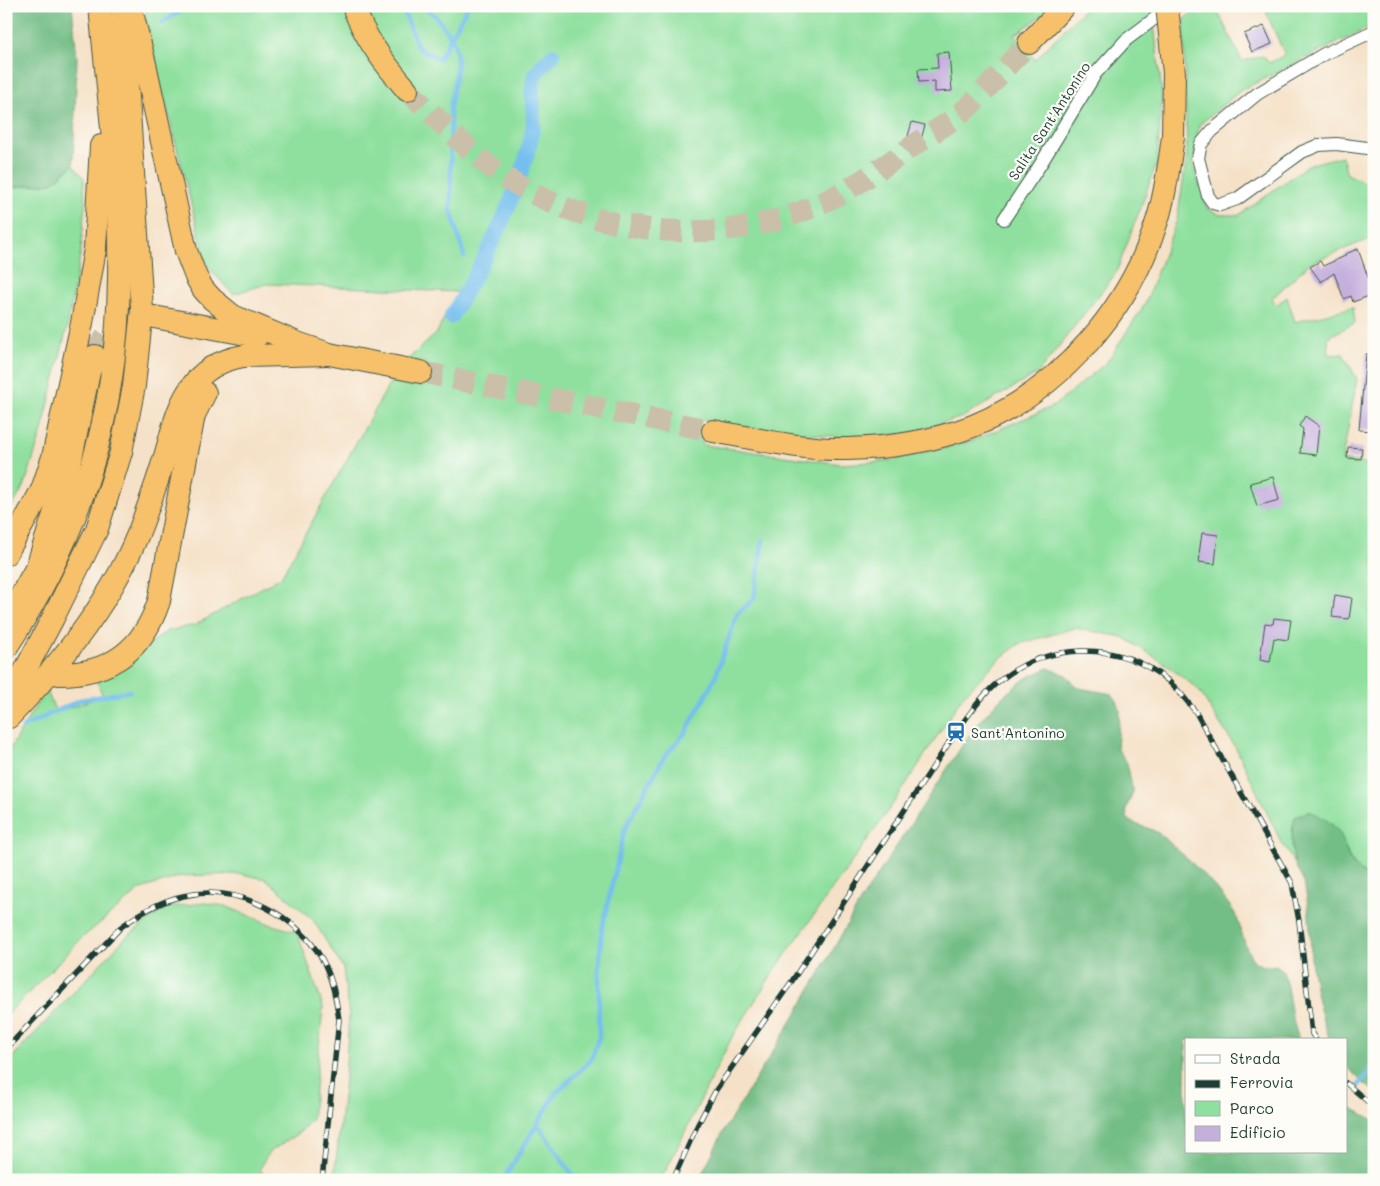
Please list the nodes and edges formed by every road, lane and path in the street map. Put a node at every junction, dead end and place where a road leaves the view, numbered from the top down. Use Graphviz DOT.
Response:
graph roads {
  1 [pos="100,6"];
  2 [pos="122,6"];
  3 [pos="130,6"];
  4 [pos="353,6"];
  5 [pos="1064,6"];
  6 [pos="1166,6"];
  7 [pos="1171,6"];
  8 [pos="1374,31"];
  9 [pos="1029,43"];
  10 [pos="105,60"];
  11 [pos="407,90"];
  12 [pos="1374,149"];
  13 [pos="1004,219"];
  14 [pos="154,317"];
  15 [pos="297,343"];
  16 [pos="329,354"];
  17 [pos="271,355"];
  18 [pos="95,356"];
  19 [pos="421,372"];
  20 [pos="712,432"];
  21 [pos="6,554"];
  22 [pos="6,622"];
  23 [pos="6,648"];
  24 [pos="59,674"];
  25 [pos="6,706"];
  26 [pos="6,720"];
  1 -- 10 [label="highway"];
  2 -- 25 [label="highway"];
  3 -- 15 [label="highway"];
  4 -- 11 [label="highway"];
  5 -- 9 [label="highway"];
  6 -- 20 [label="highway, bridge"];
  7 -- 13 [label="street, Salita Sant'Antonino"];
  8 -- 12 [label="street"];
  10 -- 21 [label="highway"];
  10 -- 23 [label="highway"];
  14 -- 15 [label="highway"];
  15 -- 16 [label="highway"];
  16 -- 17 [label="highway"];
  16 -- 19 [label="highway"];
  17 -- 24 [label="highway"];
  17 -- 26 [label="highway"];
  18 -- 22 [label="highway"];
}
